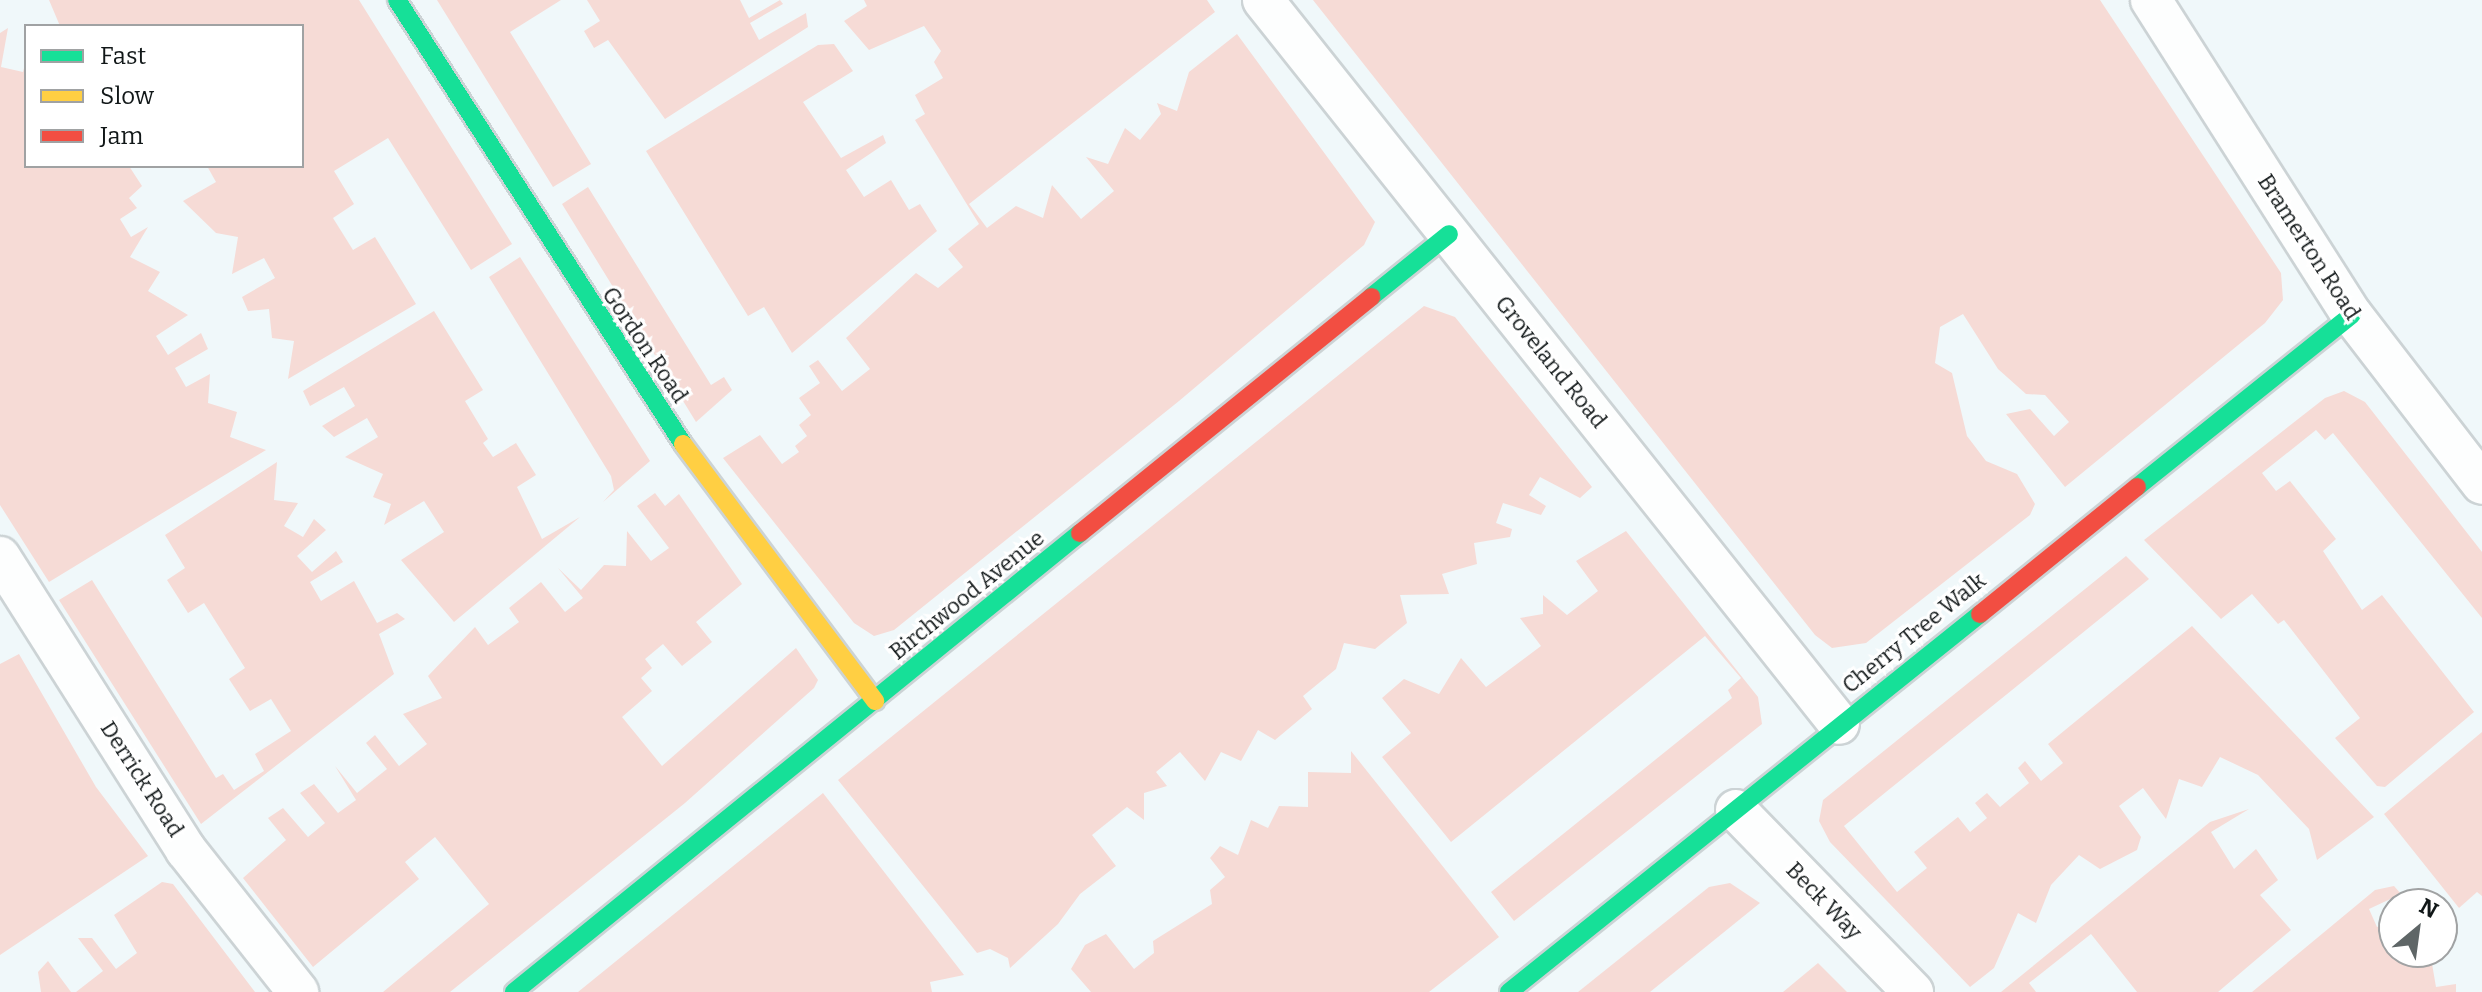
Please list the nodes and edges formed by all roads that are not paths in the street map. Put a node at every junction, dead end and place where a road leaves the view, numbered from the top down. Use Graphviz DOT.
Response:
graph roads {
  1 [pos="397,0"];
  2 [pos="1263,0"];
  3 [pos="2151,0"];
  4 [pos="1449,234"];
  5 [pos="2352,315"];
  6 [pos="2482,484"];
  7 [pos="0,557"];
  8 [pos="875,701"];
  9 [pos="1839,724"];
  10 [pos="1736,810"];
  11 [pos="298,992"];
  12 [pos="514,992"];
  13 [pos="1509,992"];
  14 [pos="1913,992"];
  1 -- 8 [label="street, Gordon Road"];
  2 -- 4 [label="street, Groveland Road"];
  3 -- 5 [label="street, Bramerton Road"];
  4 -- 8 [label="street, Birchwood Avenue"];
  4 -- 9 [label="street, Groveland Road"];
  5 -- 6 [label="street, Bramerton Road"];
  5 -- 9 [label="street, Cherry Tree Walk"];
  7 -- 11 [label="street, Derrick Road"];
  8 -- 12 [label="street, Birchwood Avenue"];
  9 -- 10 [label="street, Cherry Tree Walk"];
  10 -- 13 [label="street, Cherry Tree Walk"];
  10 -- 14 [label="street, Beck Way"];
}
